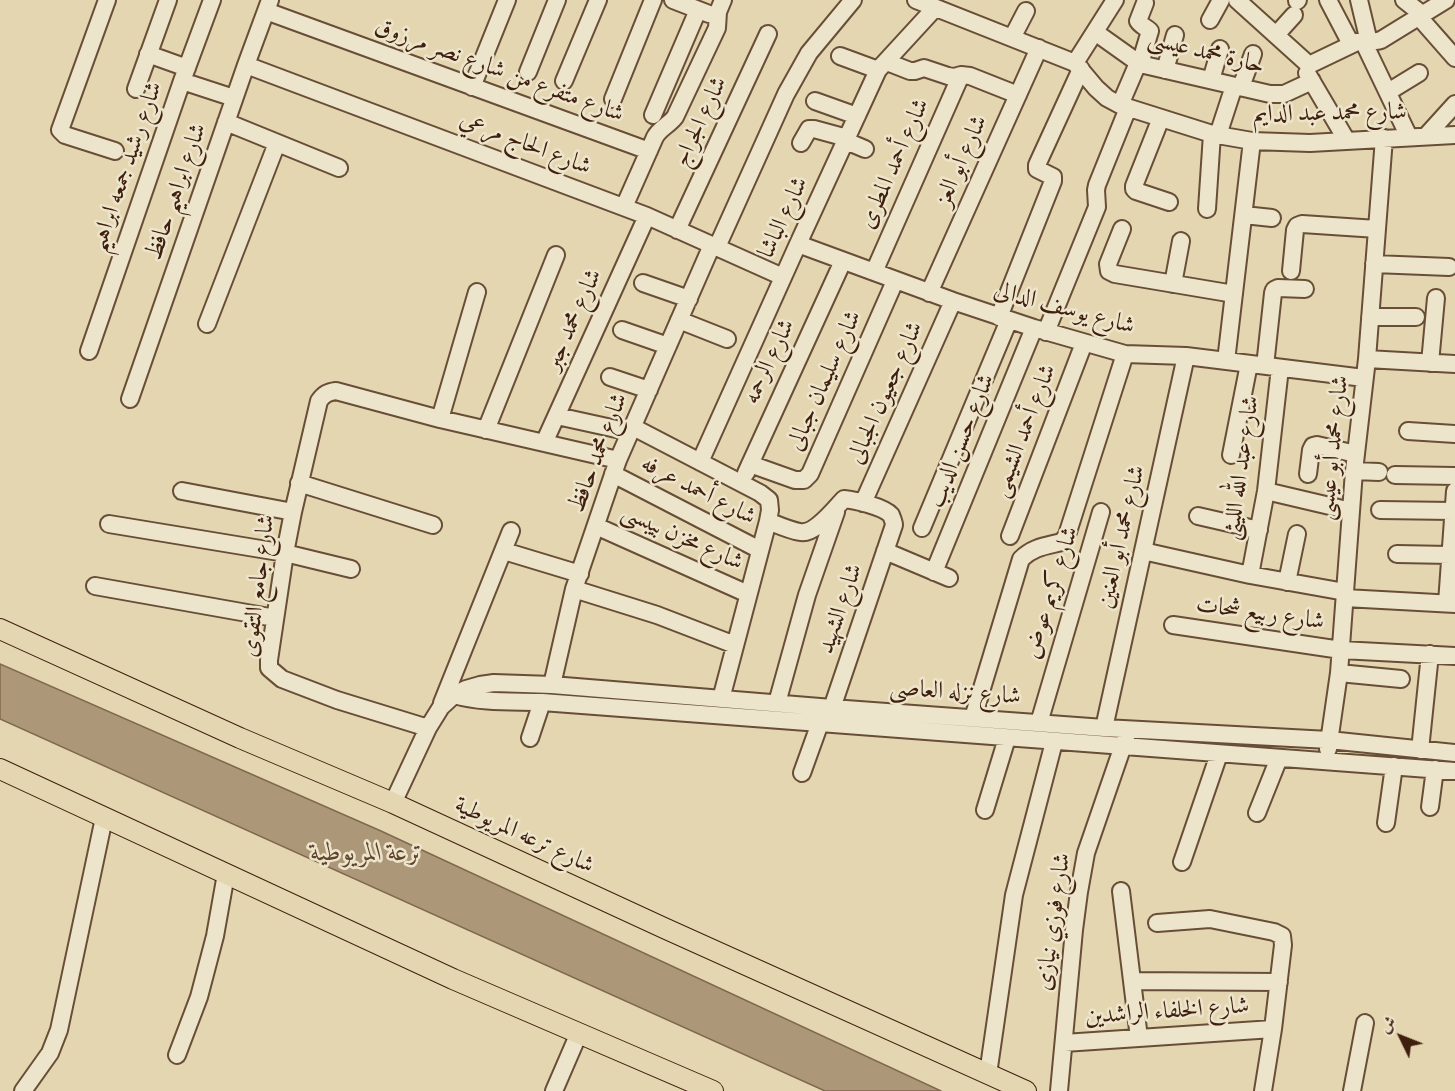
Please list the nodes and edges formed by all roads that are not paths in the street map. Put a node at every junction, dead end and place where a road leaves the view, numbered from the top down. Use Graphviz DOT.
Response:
graph roads {
  1 [pos="107,0"];
  2 [pos="168,0"];
  3 [pos="212,0"];
  4 [pos="507,0"];
  5 [pos="557,0"];
  6 [pos="598,0"];
  7 [pos="653,0"];
  8 [pos="673,0"];
  9 [pos="723,0"];
  10 [pos="853,0"];
  11 [pos="916,0"];
  12 [pos="1221,0"];
  13 [pos="1237,0"];
  14 [pos="1328,0"];
  15 [pos="1359,0"];
  16 [pos="1404,0"];
  17 [pos="1446,0"];
  18 [pos="1108,2"];
  19 [pos="1145,3"];
  20 [pos="268,5"];
  21 [pos="1297,5"];
  22 [pos="941,6"];
  23 [pos="698,10"];
  24 [pos="1026,11"];
  25 [pos="1421,16"];
  26 [pos="718,17"];
  27 [pos="1210,20"];
  28 [pos="1095,32"];
  29 [pos="768,34"];
  30 [pos="1175,35"];
  31 [pos="1276,35"];
  32 [pos="1012,38"];
  33 [pos="1361,42"];
  34 [pos="1039,48"];
  35 [pos="1220,49"];
  36 [pos="148,54"];
  37 [pos="1253,54"];
  38 [pos="840,56"];
  39 [pos="1455,58"];
  40 [pos="1139,63"];
  41 [pos="246,65"];
  42 [pos="883,66"];
  43 [pos="1078,66"];
  44 [pos="1165,70"];
  45 [pos="528,72"];
  46 [pos="1310,73"];
  47 [pos="1419,73"];
  48 [pos="185,74"];
  49 [pos="961,75"];
  50 [pos="1211,80"];
  51 [pos="564,81"];
  52 [pos="1237,86"];
  53 [pos="472,87"];
  54 [pos="136,89"];
  55 [pos="1388,93"];
  56 [pos="1018,95"];
  57 [pos="234,98"];
  58 [pos="613,99"];
  59 [pos="815,101"];
  60 [pos="1455,104"];
  61 [pos="1124,107"];
  62 [pos="653,115"];
  63 [pos="857,116"];
  64 [pos="1161,118"];
  65 [pos="226,122"];
  66 [pos="1215,134"];
  67 [pos="1455,135"];
  68 [pos="1426,136"];
  69 [pos="1409,137"];
  70 [pos="1384,138"];
  71 [pos="846,140"];
  72 [pos="1252,141"];
  73 [pos="1347,141"];
  74 [pos="277,143"];
  75 [pos="801,143"];
  76 [pos="865,149"];
  77 [pos="115,151"];
  78 [pos="649,151"];
  79 [pos="339,168"];
  80 [pos="1169,202"];
  81 [pos="624,207"];
  82 [pos="1207,209"];
  83 [pos="1244,215"];
  84 [pos="647,216"];
  85 [pos="1272,218"];
  86 [pos="1122,229"];
  87 [pos="1377,229"];
  88 [pos="677,230"];
  89 [pos="1181,241"];
  90 [pos="798,244"];
  91 [pos="715,246"];
  92 [pos="556,255"];
  93 [pos="843,261"];
  94 [pos="1374,264"];
  95 [pos="1449,267"];
  96 [pos="1291,271"];
  97 [pos="874,272"];
  98 [pos="783,277"];
  99 [pos="896,280"];
  100 [pos="643,283"];
  101 [pos="1173,284"];
  102 [pos="1305,289"];
  103 [pos="477,292"];
  104 [pos="928,293"];
  105 [pos="1234,294"];
  106 [pos="1436,298"];
  107 [pos="688,299"];
  108 [pos="953,302"];
  109 [pos="1370,317"];
  110 [pos="1416,317"];
  111 [pos="1004,319"];
  112 [pos="679,320"];
  113 [pos="207,324"];
  114 [pos="622,330"];
  115 [pos="1040,330"];
  116 [pos="727,339"];
  117 [pos="1084,343"];
  118 [pos="668,346"];
  119 [pos="89,351"];
  120 [pos="1125,354"];
  121 [pos="1186,356"];
  122 [pos="1367,359"];
  123 [pos="1226,361"];
  124 [pos="1430,363"];
  125 [pos="1455,364"];
  126 [pos="1264,366"];
  127 [pos="610,377"];
  128 [pos="1364,378"];
  129 [pos="649,390"];
  130 [pos="336,391"];
  131 [pos="130,399"];
  132 [pos="557,416"];
  133 [pos="440,419"];
  134 [pos="486,430"];
  135 [pos="631,430"];
  136 [pos="1408,432"];
  137 [pos="1455,434"];
  138 [pos="544,444"];
  139 [pos="1356,454"];
  140 [pos="1231,455"];
  141 [pos="700,462"];
  142 [pos="750,464"];
  143 [pos="616,467"];
  144 [pos="1354,471"];
  145 [pos="1308,474"];
  146 [pos="1455,476"];
  147 [pos="299,483"];
  148 [pos="741,483"];
  149 [pos="182,490"];
  150 [pos="1266,491"];
  151 [pos="1455,491"];
  152 [pos="863,503"];
  153 [pos="838,506"];
  154 [pos="1380,510"];
  155 [pos="1351,511"];
  156 [pos="1454,511"];
  157 [pos="292,512"];
  158 [pos="1101,512"];
  159 [pos="1198,516"];
  160 [pos="768,521"];
  161 [pos="109,524"];
  162 [pos="433,525"];
  163 [pos="596,526"];
  164 [pos="922,528"];
  165 [pos="1259,530"];
  166 [pos="511,531"];
  167 [pos="1297,534"];
  168 [pos="1010,536"];
  169 [pos="760,550"];
  170 [pos="504,551"];
  171 [pos="885,551"];
  172 [pos="1143,551"];
  173 [pos="285,553"];
  174 [pos="1397,554"];
  175 [pos="1450,555"];
  176 [pos="351,569"];
  177 [pos="1250,575"];
  178 [pos="577,581"];
  179 [pos="1287,582"];
  180 [pos="95,586"];
  181 [pos="748,594"];
  182 [pos="1345,595"];
  183 [pos="1451,603"];
  184 [pos="275,618"];
  185 [pos="1173,625"];
  186 [pos="0,629"];
  187 [pos="735,645"];
  188 [pos="1341,650"];
  189 [pos="1430,654"];
  190 [pos="1455,656"];
  191 [pos="1339,673"];
  192 [pos="1401,679"];
  193 [pos="552,685"];
  194 [pos="621,691"];
  195 [pos="454,695"];
  196 [pos="721,699"];
  197 [pos="542,702"];
  198 [pos="777,704"];
  199 [pos="441,707"];
  200 [pos="618,708"];
  201 [pos="832,708"];
  202 [pos="811,717"];
  203 [pos="974,718"];
  204 [pos="1039,723"];
  205 [pos="428,728"];
  206 [pos="1104,728"];
  207 [pos="1128,729"];
  208 [pos="530,738"];
  209 [pos="1007,738"];
  210 [pos="1329,740"];
  211 [pos="1054,742"];
  212 [pos="1122,747"];
  213 [pos="1420,750"];
  214 [pos="1455,753"];
  215 [pos="1219,754"];
  216 [pos="1279,758"];
  217 [pos="1326,761"];
  218 [pos="1394,766"];
  219 [pos="0,770"];
  220 [pos="1435,770"];
  221 [pos="1455,771"];
  222 [pos="802,773"];
  223 [pos="393,803"];
  224 [pos="1430,807"];
  225 [pos="985,810"];
  226 [pos="1257,813"];
  227 [pos="104,818"];
  228 [pos="1386,823"];
  229 [pos="1182,862"];
  230 [pos="226,874"];
  231 [pos="1122,891"];
  232 [pos="1157,923"];
  233 [pos="1132,981"];
  234 [pos="1279,982"];
  235 [pos="1365,1023"];
  236 [pos="1273,1029"];
  237 [pos="579,1033"];
  238 [pos="1139,1038"];
  239 [pos="1064,1043"];
  240 [pos="177,1055"];
  241 [pos="988,1074"];
  242 [pos="23,1091"];
  243 [pos="554,1091"];
  244 [pos="713,1091"];
  245 [pos="1026,1091"];
  246 [pos="1059,1091"];
  247 [pos="1263,1091"];
  248 [pos="1352,1091"];
  1 -- 77 [label="street"];
  2 -- 36 [label="street"];
  3 -- 48 [label="street, شارع رشيد جمعه ابراهيم"];
  4 -- 53 [label="street"];
  5 -- 45 [label="street"];
  6 -- 51 [label="street"];
  7 -- 58 [label="street"];
  8 -- 23 [label="street"];
  9 -- 26 [label="street"];
  10 -- 91 [label="street, شارع محمد حافظ"];
  11 -- 22 [label="street, شارع محمد عبد الدايم"];
  12 -- 27 [label="street"];
  13 -- 31 [label="street"];
  14 -- 33 [label="street"];
  15 -- 33 [label="street"];
  16 -- 25 [label="street"];
  17 -- 25 [label="street, حارة محمد عيسى"];
  18 -- 28 [label="street"];
  19 -- 40 [label="street, شارع حسن الديب"];
  20 -- 41 [label="street, شارع ابراهيم حافظ"];
  20 -- 53 [label="street, شارع متفرع من شارع نصر مرزوق"];
  21 -- 31 [label="street"];
  22 -- 32 [label="street, شارع محمد عبد الدايم"];
  22 -- 42 [label="street, شارع الباشا"];
  23 -- 26 [label="street"];
  23 -- 62 [label="street"];
  24 -- 32 [label="street"];
  25 -- 33 [label="street, حارة محمد عيسى"];
  25 -- 39 [label="street"];
  26 -- 78 [label="street"];
  28 -- 40 [label="street, حارة محمد عيسى"];
  28 -- 43 [label="street"];
  29 -- 88 [label="street, شارع الجراج"];
  30 -- 44 [label="street"];
  31 -- 46 [label="street"];
  32 -- 34 [label="street, شارع محمد عبد الدايم"];
  33 -- 46 [label="street, حارة محمد عيسى"];
  33 -- 55 [label="street"];
  34 -- 43 [label="street, شارع محمد عبد الدايم"];
  34 -- 56 [label="street, شارع أبو العز"];
  35 -- 50 [label="street"];
  36 -- 48 [label="street"];
  36 -- 54 [label="street"];
  37 -- 52 [label="street"];
  38 -- 42 [label="street"];
  40 -- 44 [label="street, حارة محمد عيسى"];
  40 -- 61 [label="street, شارع حسن الديب"];
  41 -- 57 [label="street, شارع ابراهيم حافظ"];
  41 -- 81 [label="street, شارع الحاج مرعي"];
  42 -- 49 [label="street"];
  42 -- 63 [label="street, شارع الباشا"];
  43 -- 61 [label="street, شارع محمد عبد الدايم"];
  43 -- 111 [label="street"];
  44 -- 50 [label="street, حارة محمد عيسى"];
  46 -- 52 [label="street, حارة محمد عيسى"];
  46 -- 73 [label="street"];
  47 -- 55 [label="street"];
  48 -- 57 [label="street"];
  48 -- 119 [label="street, شارع رشيد جمعه ابراهيم"];
  49 -- 56 [label="street"];
  49 -- 97 [label="street, شارع أحمد المطرى"];
  50 -- 52 [label="street, حارة محمد عيسى"];
  52 -- 66 [label="street"];
  53 -- 78 [label="street, شارع متفرع من شارع نصر مرزوق"];
  55 -- 69 [label="street"];
  56 -- 104 [label="street, شارع أبو العز"];
  57 -- 65 [label="street, شارع ابراهيم حافظ"];
  59 -- 63 [label="street"];
  60 -- 68 [label="street"];
  61 -- 64 [label="street, شارع محمد عبد الدايم"];
  61 -- 115 [label="street, شارع حسن الديب"];
  63 -- 71 [label="street, شارع الباشا"];
  64 -- 66 [label="street, شارع محمد عبد الدايم"];
  64 -- 80 [label="street"];
  65 -- 74 [label="street"];
  65 -- 131 [label="street, شارع ابراهيم حافظ"];
  66 -- 72 [label="street, شارع محمد عبد الدايم"];
  66 -- 82 [label="street"];
  67 -- 68 [label="street, شارع محمد عبد الدايم"];
  68 -- 69 [label="street, شارع محمد عبد الدايم"];
  69 -- 70 [label="street, شارع محمد عبد الدايم"];
  70 -- 73 [label="street, شارع محمد عبد الدايم"];
  70 -- 87 [label="street, شارع محمد أبو عيسى"];
  71 -- 75 [label="street"];
  71 -- 76 [label="street"];
  71 -- 90 [label="street, شارع الباشا"];
  72 -- 73 [label="street, شارع محمد عبد الدايم"];
  72 -- 83 [label="street"];
  74 -- 79 [label="street"];
  74 -- 113 [label="street"];
  78 -- 81 [label="street"];
  81 -- 84 [label="street, شارع الحاج مرعي"];
  83 -- 85 [label="street"];
  83 -- 105 [label="street"];
  84 -- 88 [label="street, شارع الحاج مرعي"];
  84 -- 132 [label="street, شارع محمد جبر"];
  86 -- 101 [label="street"];
  87 -- 94 [label="street, شارع محمد أبو عيسى"];
  87 -- 96 [label="street"];
  88 -- 91 [label="street, شارع الحاج مرعي"];
  89 -- 101 [label="street"];
  90 -- 93 [label="street, شارع يوسف الدالى"];
  90 -- 98 [label="street, شارع الباشا"];
  91 -- 98 [label="street, شارع الحاج مرعي"];
  91 -- 107 [label="street, شارع محمد حافظ"];
  92 -- 134 [label="street"];
  93 -- 97 [label="street, شارع يوسف الدالى"];
  93 -- 142 [label="street, شارع الرحمه"];
  94 -- 95 [label="street"];
  94 -- 109 [label="street, شارع محمد أبو عيسى"];
  97 -- 99 [label="street, شارع يوسف الدالى"];
  98 -- 141 [label="street, شارع الباشا"];
  99 -- 104 [label="street, شارع يوسف الدالى"];
  99 -- 142 [label="street, شارع سليمان جبالى"];
  100 -- 107 [label="street"];
  101 -- 105 [label="street"];
  102 -- 126 [label="street"];
  103 -- 133 [label="street"];
  104 -- 108 [label="street, شارع يوسف الدالى"];
  105 -- 123 [label="street"];
  106 -- 124 [label="street"];
  107 -- 112 [label="street, شارع محمد حافظ"];
  108 -- 111 [label="street, شارع يوسف الدالى"];
  108 -- 152 [label="street, شارع جعيون الجبالى"];
  109 -- 110 [label="street"];
  109 -- 122 [label="street, شارع محمد أبو عيسى"];
  111 -- 115 [label="street, شارع يوسف الدالى"];
  111 -- 164 [label="street"];
  112 -- 116 [label="street"];
  112 -- 118 [label="street, شارع محمد حافظ"];
  114 -- 118 [label="street"];
  115 -- 117 [label="street, شارع يوسف الدالى"];
  115 -- 171 [label="street, شارع حسن الديب"];
  117 -- 120 [label="street, شارع يوسف الدالى"];
  117 -- 168 [label="street, شارع أحمد الشيمى"];
  118 -- 129 [label="street, شارع محمد حافظ"];
  120 -- 121 [label="street, شارع يوسف الدالى"];
  120 -- 203 [label="street"];
  121 -- 123 [label="street, شارع يوسف الدالى"];
  121 -- 172 [label="street, شارع محمد أبو العنين"];
  122 -- 124 [label="street"];
  122 -- 128 [label="street, شارع محمد أبو عيسى"];
  123 -- 126 [label="street, شارع يوسف الدالى"];
  124 -- 125 [label="street"];
  126 -- 128 [label="street, شارع يوسف الدالى"];
  126 -- 140 [label="street"];
  126 -- 150 [label="street, شارع عبد الله الليثى"];
  127 -- 129 [label="street"];
  128 -- 139 [label="street, شارع محمد أبو عيسى"];
  129 -- 135 [label="street, شارع محمد حافظ"];
  130 -- 133 [label="street, شارع أحمد عرفه"];
  130 -- 147 [label="street, شارع جامع التقوى"];
  132 -- 135 [label="street"];
  132 -- 138 [label="street, شارع محمد جبر"];
  133 -- 134 [label="street, شارع أحمد عرفه"];
  134 -- 138 [label="street, شارع أحمد عرفه"];
  135 -- 141 [label="street"];
  135 -- 143 [label="street, شارع محمد حافظ"];
  136 -- 137 [label="street"];
  138 -- 143 [label="street, شارع أحمد عرفه"];
  139 -- 144 [label="street, شارع محمد أبو عيسى"];
  139 -- 145 [label="street"];
  141 -- 148 [label="street"];
  142 -- 148 [label="street, شارع الرحمه"];
  143 -- 163 [label="street, شارع محمد حافظ"];
  143 -- 169 [label="street, شارع أحمد عرفه"];
  144 -- 146 [label="street"];
  144 -- 155 [label="street, شارع محمد أبو عيسى"];
  147 -- 157 [label="street, شارع جامع التقوى"];
  147 -- 162 [label="street"];
  148 -- 160 [label="street"];
  149 -- 157 [label="street"];
  150 -- 155 [label="street"];
  150 -- 165 [label="street, شارع عبد الله الليثى"];
  151 -- 156 [label="street"];
  152 -- 153 [label="street"];
  152 -- 171 [label="street, شارع الشهيد"];
  153 -- 160 [label="street"];
  153 -- 198 [label="street"];
  154 -- 156 [label="street"];
  155 -- 182 [label="street, شارع محمد أبو عيسى"];
  156 -- 175 [label="street"];
  157 -- 173 [label="street, شارع جامع التقوى"];
  158 -- 204 [label="street, شارع كريم عوض"];
  159 -- 165 [label="street"];
  160 -- 169 [label="street"];
  161 -- 173 [label="street"];
  163 -- 178 [label="street, شارع محمد حافظ"];
  163 -- 181 [label="street, شارع مخزن بيبسى"];
  165 -- 177 [label="street, شارع عبد الله الليثى"];
  166 -- 170 [label="street"];
  167 -- 179 [label="street"];
  169 -- 181 [label="street"];
  170 -- 178 [label="street"];
  170 -- 199 [label="street"];
  171 -- 201 [label="street, شارع الشهيد"];
  172 -- 177 [label="street"];
  172 -- 206 [label="street, شارع محمد أبو العنين"];
  173 -- 176 [label="street"];
  173 -- 184 [label="street, شارع جامع التقوى"];
  174 -- 175 [label="street"];
  175 -- 183 [label="street"];
  177 -- 179 [label="street"];
  178 -- 187 [label="street"];
  178 -- 193 [label="street, شارع محمد حافظ"];
  179 -- 182 [label="street"];
  180 -- 184 [label="street"];
  181 -- 187 [label="street"];
  182 -- 183 [label="street"];
  182 -- 188 [label="street, شارع محمد أبو عيسى"];
  184 -- 205 [label="street, شارع جامع التقوى"];
  185 -- 188 [label="street, شارع ربيع شحات"];
  186 -- 223 [label="main road, شارع ترعه المريوطية"];
  187 -- 196 [label="street"];
  188 -- 189 [label="street, شارع ربيع شحات"];
  188 -- 191 [label="street, شارع محمد أبو عيسى"];
  189 -- 190 [label="street, شارع ربيع شحات"];
  189 -- 213 [label="street"];
  191 -- 192 [label="street"];
  191 -- 210 [label="street, شارع محمد أبو عيسى"];
  193 -- 194 [label="street, شارع نزله العاصى"];
  193 -- 195 [label="street, شارع نزله العاصى"];
  194 -- 196 [label="street, شارع نزله العاصى"];
  194 -- 200 [label="street"];
  195 -- 197 [label="street, شارع نزله العاصى"];
  195 -- 199 [label="street, شارع نزله العاصى"];
  196 -- 198 [label="street, شارع نزله العاصى"];
  197 -- 200 [label="street, شارع نزله العاصى"];
  197 -- 208 [label="street"];
  198 -- 202 [label="street, شارع نزله العاصى"];
  199 -- 205 [label="street, شارع نزله العاصى"];
  200 -- 202 [label="street, شارع نزله العاصى"];
  201 -- 202 [label="street, شارع نزله العاصى"];
  201 -- 203 [label="street, شارع نزله العاصى"];
  202 -- 209 [label="street, شارع نزله العاصى"];
  202 -- 222 [label="street"];
  203 -- 204 [label="street, شارع نزله العاصى"];
  204 -- 206 [label="street, شارع نزله العاصى"];
  205 -- 223 [label="street, شارع نزله العاصى"];
  206 -- 207 [label="street, شارع نزله العاصى"];
  207 -- 210 [label="street, شارع نزله العاصى"];
  207 -- 212 [label="street, شارع فوزي نيازى"];
  209 -- 211 [label="street, شارع نزله العاصى"];
  209 -- 225 [label="street"];
  210 -- 213 [label="street, شارع نزله العاصى"];
  210 -- 217 [label="street, شارع محمد أبو عيسى"];
  211 -- 212 [label="street, شارع نزله العاصى"];
  211 -- 241 [label="street"];
  212 -- 215 [label="street, شارع نزله العاصى"];
  212 -- 239 [label="street, شارع فوزي نيازى"];
  213 -- 214 [label="street, شارع نزله العاصى"];
  215 -- 216 [label="street, شارع نزله العاصى"];
  215 -- 229 [label="street"];
  216 -- 217 [label="street, شارع نزله العاصى"];
  216 -- 226 [label="street"];
  217 -- 218 [label="street, شارع نزله العاصى"];
  218 -- 220 [label="street, شارع نزله العاصى"];
  218 -- 228 [label="street"];
  219 -- 227 [label="main road"];
  220 -- 221 [label="street, شارع نزله العاصى"];
  220 -- 224 [label="street"];
  223 -- 241 [label="main road, شارع ترعه المريوطية"];
  227 -- 230 [label="main road"];
  227 -- 242 [label="street"];
  230 -- 237 [label="main road"];
  230 -- 240 [label="street"];
  231 -- 233 [label="street"];
  232 -- 234 [label="street"];
  233 -- 234 [label="street"];
  233 -- 238 [label="street"];
  234 -- 236 [label="street"];
  235 -- 248 [label="street"];
  236 -- 238 [label="street, شارع الخلفاء الراشدين"];
  236 -- 247 [label="street"];
  237 -- 243 [label="street"];
  237 -- 244 [label="main road"];
  238 -- 239 [label="street, شارع الخلفاء الراشدين"];
  239 -- 246 [label="street, شارع فوزي نيازى"];
  241 -- 245 [label="main road, شارع ترعه المريوطية"];
}
